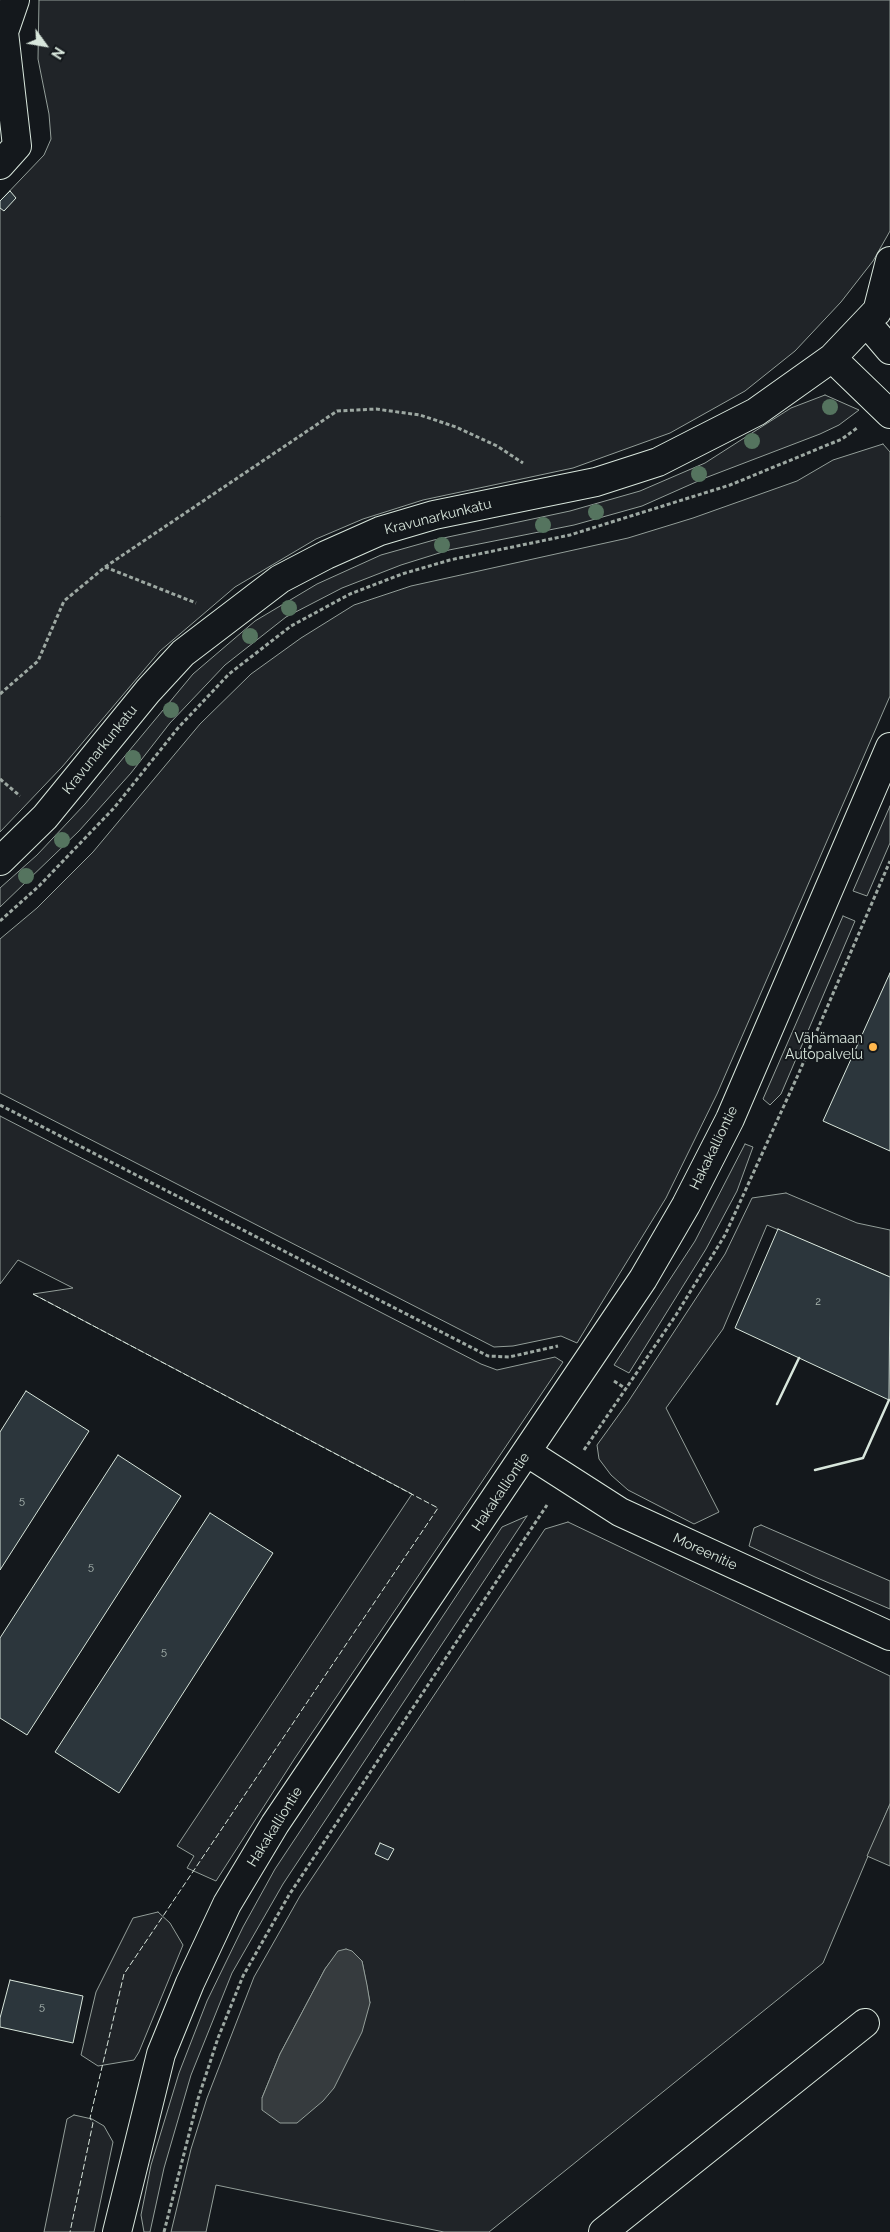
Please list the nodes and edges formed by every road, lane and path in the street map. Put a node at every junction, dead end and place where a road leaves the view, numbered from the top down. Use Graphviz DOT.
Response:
graph roads {
  1 [pos="15,0"];
  2 [pos="1,29"];
  3 [pos="0,165"];
  4 [pos="890,261"];
  5 [pos="878,311"];
  6 [pos="890,350"];
  7 [pos="832,358"];
  8 [pos="887,410"];
  9 [pos="564,489"];
  10 [pos="105,567"];
  11 [pos="229,616"];
  12 [pos="0,694"];
  13 [pos="890,747"];
  14 [pos="0,861"];
  15 [pos="890,861"];
  16 [pos="0,921"];
  17 [pos="0,1104"];
  18 [pos="588,1364"];
  19 [pos="626,1388"];
  20 [pos="528,1453"];
  21 [pos="565,1478"];
  22 [pos="890,1636"];
  23 [pos="865,2023"];
  24 [pos="117,2232"];
  25 [pos="164,2232"];
  26 [pos="603,2232"];
  1 -- 2 [label="street"];
  2 -- 3 [label="street"];
  4 -- 5 [label="street, Kravunarkunkatu"];
  5 -- 6 [label="street"];
  5 -- 7 [label="street, Kravunarkunkatu"];
  7 -- 8 [label="street"];
  7 -- 9 [label="street, Kravunarkunkatu"];
  8 -- 16 [label="path"];
  9 -- 10 [label="path"];
  9 -- 11 [label="street, Kravunarkunkatu"];
  10 -- 11 [label="path"];
  10 -- 12 [label="path"];
  11 -- 14 [label="street, Kravunarkunkatu"];
  13 -- 18 [label="street, Hakakalliontie"];
  15 -- 19 [label="path"];
  17 -- 18 [label="path"];
  18 -- 19 [label="path"];
  18 -- 20 [label="street, Hakakalliontie"];
  19 -- 21 [label="path"];
  20 -- 21 [label="street, Moreenitie"];
  20 -- 24 [label="street, Hakakalliontie"];
  21 -- 22 [label="street, Moreenitie"];
  21 -- 25 [label="path"];
  23 -- 26 [label="street"];
}
